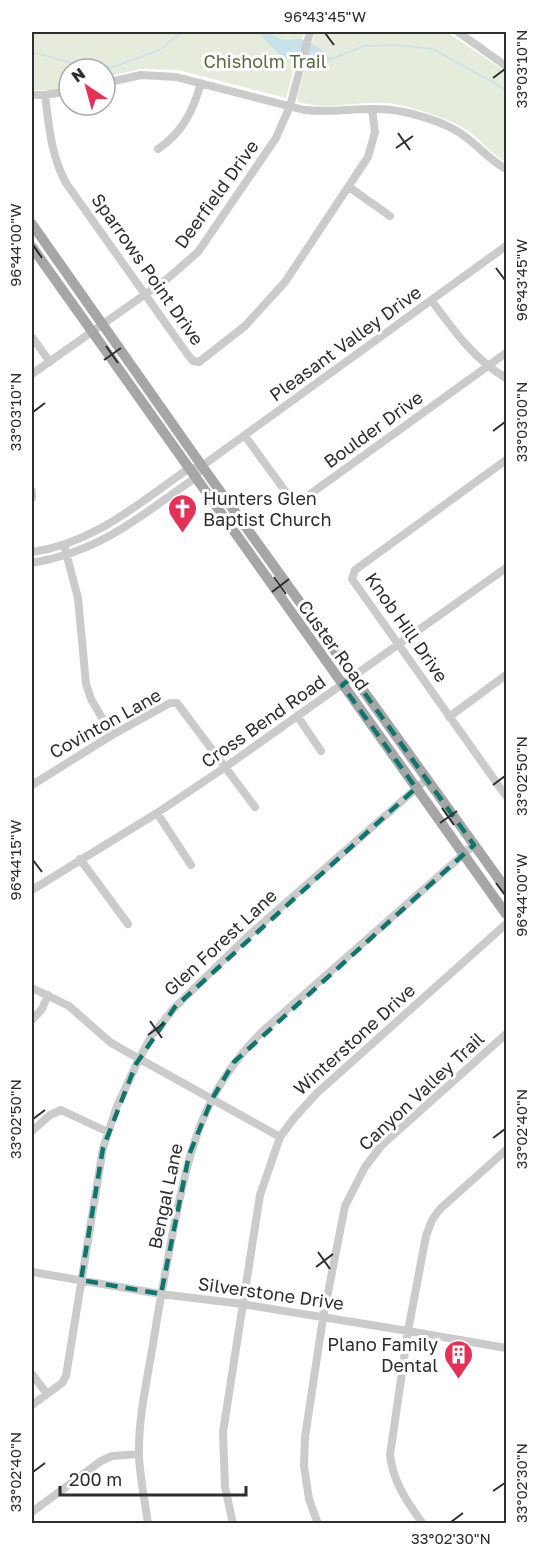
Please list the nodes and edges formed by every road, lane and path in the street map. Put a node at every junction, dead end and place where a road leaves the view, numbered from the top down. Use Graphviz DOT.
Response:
graph roads {
  1 [pos="458,32"];
  2 [pos="309,36"];
  3 [pos="507,66"];
  4 [pos="117,80"];
  5 [pos="201,83"];
  6 [pos="57,93"];
  7 [pos="32,94"];
  8 [pos="45,95"];
  9 [pos="290,106"];
  10 [pos="372,109"];
  11 [pos="158,149"];
  12 [pos="507,169"];
  13 [pos="349,187"];
  14 [pos="390,216"];
  15 [pos="32,224"];
  16 [pos="507,246"];
  17 [pos="32,248"];
  18 [pos="146,294"];
  19 [pos="432,301"];
  20 [pos="103,325"];
  21 [pos="92,333"];
  22 [pos="32,336"];
  23 [pos="507,353"];
  24 [pos="50,362"];
  25 [pos="488,366"];
  26 [pos="32,374"];
  27 [pos="507,378"];
  28 [pos="245,436"];
  29 [pos="507,460"];
  30 [pos="202,466"];
  31 [pos="192,474"];
  32 [pos="118,519"];
  33 [pos="124,528"];
  34 [pos="64,545"];
  35 [pos="32,552"];
  36 [pos="67,555"];
  37 [pos="32,563"];
  38 [pos="507,568"];
  39 [pos="398,646"];
  40 [pos="507,675"];
  41 [pos="353,677"];
  42 [pos="342,685"];
  43 [pos="298,717"];
  44 [pos="449,717"];
  45 [pos="112,735"];
  46 [pos="321,752"];
  47 [pos="224,768"];
  48 [pos="427,779"];
  49 [pos="32,785"];
  50 [pos="503,785"];
  51 [pos="416,788"];
  52 [pos="507,796"];
  53 [pos="255,807"];
  54 [pos="157,813"];
  55 [pos="474,845"];
  56 [pos="464,854"];
  57 [pos="80,859"];
  58 [pos="191,865"];
  59 [pos="32,890"];
  60 [pos="507,890"];
  61 [pos="507,914"];
  62 [pos="128,924"];
  63 [pos="507,924"];
  64 [pos="32,988"];
  65 [pos="48,995"];
  66 [pos="32,1020"];
  67 [pos="507,1034"];
  68 [pos="139,1059"];
  69 [pos="212,1099"];
  70 [pos="32,1131"];
  71 [pos="108,1132"];
  72 [pos="280,1137"];
  73 [pos="507,1150"];
  74 [pos="32,1272"];
  75 [pos="81,1280"];
  76 [pos="161,1294"];
  77 [pos="243,1304"];
  78 [pos="323,1318"];
  79 [pos="408,1331"];
  80 [pos="507,1348"];
  81 [pos="32,1374"];
  82 [pos="47,1394"];
  83 [pos="32,1405"];
  84 [pos="139,1454"];
  85 [pos="32,1512"];
  86 [pos="148,1524"];
  87 [pos="233,1524"];
  88 [pos="318,1524"];
  89 [pos="423,1524"];
  1 -- 3 [label="street"];
  2 -- 9 [label="street, Deerfield Drive"];
  4 -- 5 [label="street"];
  5 -- 9 [label="street"];
  5 -- 11 [label="street"];
  6 -- 8 [label="street"];
  7 -- 8 [label="street"];
  8 -- 18 [label="street, Sparrows Point Drive"];
  9 -- 10 [label="street"];
  9 -- 18 [label="street, Deerfield Drive"];
  10 -- 12 [label="street"];
  10 -- 13 [label="street, Sparrows Point Drive"];
  13 -- 14 [label="street"];
  13 -- 18 [label="street, Sparrows Point Drive"];
  15 -- 20 [label="main road, Custer Road"];
  16 -- 19 [label="street, Pleasant Valley Drive"];
  17 -- 21 [label="main road, Custer Road"];
  18 -- 20 [label="street, Deerfield Drive"];
  19 -- 25 [label="street"];
  19 -- 28 [label="street, Pleasant Valley Drive"];
  20 -- 21 [label="street, Deerfield Drive"];
  20 -- 30 [label="main road, Custer Road"];
  21 -- 24 [label="street, Deerfield Drive"];
  21 -- 31 [label="main road, Custer Road"];
  22 -- 24 [label="street"];
  23 -- 25 [label="street, Boulder Drive"];
  24 -- 26 [label="street, Deerfield Drive"];
  25 -- 27 [label="street"];
  25 -- 28 [label="street, Boulder Drive"];
  28 -- 30 [label="street, Pleasant Valley Drive"];
  29 -- 39 [label="street, Knob Hill Drive"];
  30 -- 31 [label="street, Pleasant Valley Drive"];
  30 -- 41 [label="main road, Custer Road"];
  31 -- 32 [label="street, Pleasant Valley Drive"];
  31 -- 33 [label="street, Pleasant Valley Drive"];
  31 -- 42 [label="main road, Custer Road"];
  32 -- 33 [label="street"];
  32 -- 34 [label="street, Pleasant Valley Drive"];
  33 -- 36 [label="street, Pleasant Valley Drive"];
  34 -- 35 [label="street, Pleasant Valley Drive"];
  34 -- 36 [label="street"];
  36 -- 37 [label="street, Pleasant Valley Drive"];
  36 -- 45 [label="street"];
  38 -- 39 [label="street, Cross Bend Road"];
  39 -- 41 [label="street, Cross Bend Road"];
  39 -- 44 [label="street, Knob Hill Drive"];
  40 -- 44 [label="street"];
  41 -- 42 [label="street, Cross Bend Road"];
  41 -- 48 [label="main road, Custer Road"];
  42 -- 43 [label="street, Cross Bend Road"];
  42 -- 51 [label="main road, Custer Road"];
  43 -- 46 [label="street"];
  43 -- 47 [label="street, Cross Bend Road"];
  44 -- 50 [label="street, Knob Hill Drive"];
  45 -- 47 [label="street, Covinton Lane"];
  45 -- 49 [label="street, Covinton Lane"];
  47 -- 53 [label="street, Covinton Lane"];
  47 -- 54 [label="street, Cross Bend Road"];
  48 -- 51 [label="street, Glen Forest Lane"];
  48 -- 55 [label="main road, Custer Road"];
  50 -- 52 [label="street, Knob Hill Drive"];
  51 -- 56 [label="main road, Custer Road"];
  51 -- 68 [label="street, Glen Forest Lane"];
  54 -- 57 [label="street, Cross Bend Road"];
  54 -- 58 [label="street"];
  55 -- 56 [label="street, Bengal Lane"];
  55 -- 60 [label="main road, Custer Road"];
  56 -- 61 [label="main road, Custer Road"];
  56 -- 69 [label="street, Bengal Lane"];
  57 -- 59 [label="street, Cross Bend Road"];
  57 -- 62 [label="street"];
  63 -- 72 [label="street, Winterstone Drive"];
  64 -- 65 [label="street"];
  65 -- 66 [label="street"];
  65 -- 68 [label="street"];
  67 -- 78 [label="street, Canyon Valley Trail"];
  68 -- 69 [label="street"];
  68 -- 71 [label="street, Glen Forest Lane"];
  69 -- 72 [label="street"];
  69 -- 76 [label="street, Bengal Lane"];
  70 -- 71 [label="street"];
  71 -- 75 [label="street, Glen Forest Lane"];
  72 -- 77 [label="street, Winterstone Drive"];
  73 -- 79 [label="street"];
  74 -- 75 [label="street, Silverstone Drive"];
  75 -- 76 [label="street, Silverstone Drive"];
  75 -- 82 [label="street, Glen Forest Lane"];
  76 -- 77 [label="street, Silverstone Drive"];
  76 -- 84 [label="street, Bengal Lane"];
  77 -- 78 [label="street, Silverstone Drive"];
  77 -- 87 [label="street, Winterstone Drive"];
  78 -- 79 [label="street, Silverstone Drive"];
  78 -- 88 [label="street, Canyon Valley Trail"];
  79 -- 80 [label="street, Silverstone Drive"];
  79 -- 89 [label="street"];
  81 -- 82 [label="street"];
  82 -- 83 [label="street, Glen Forest Lane"];
  84 -- 85 [label="street"];
  84 -- 86 [label="street, Bengal Lane"];
}
